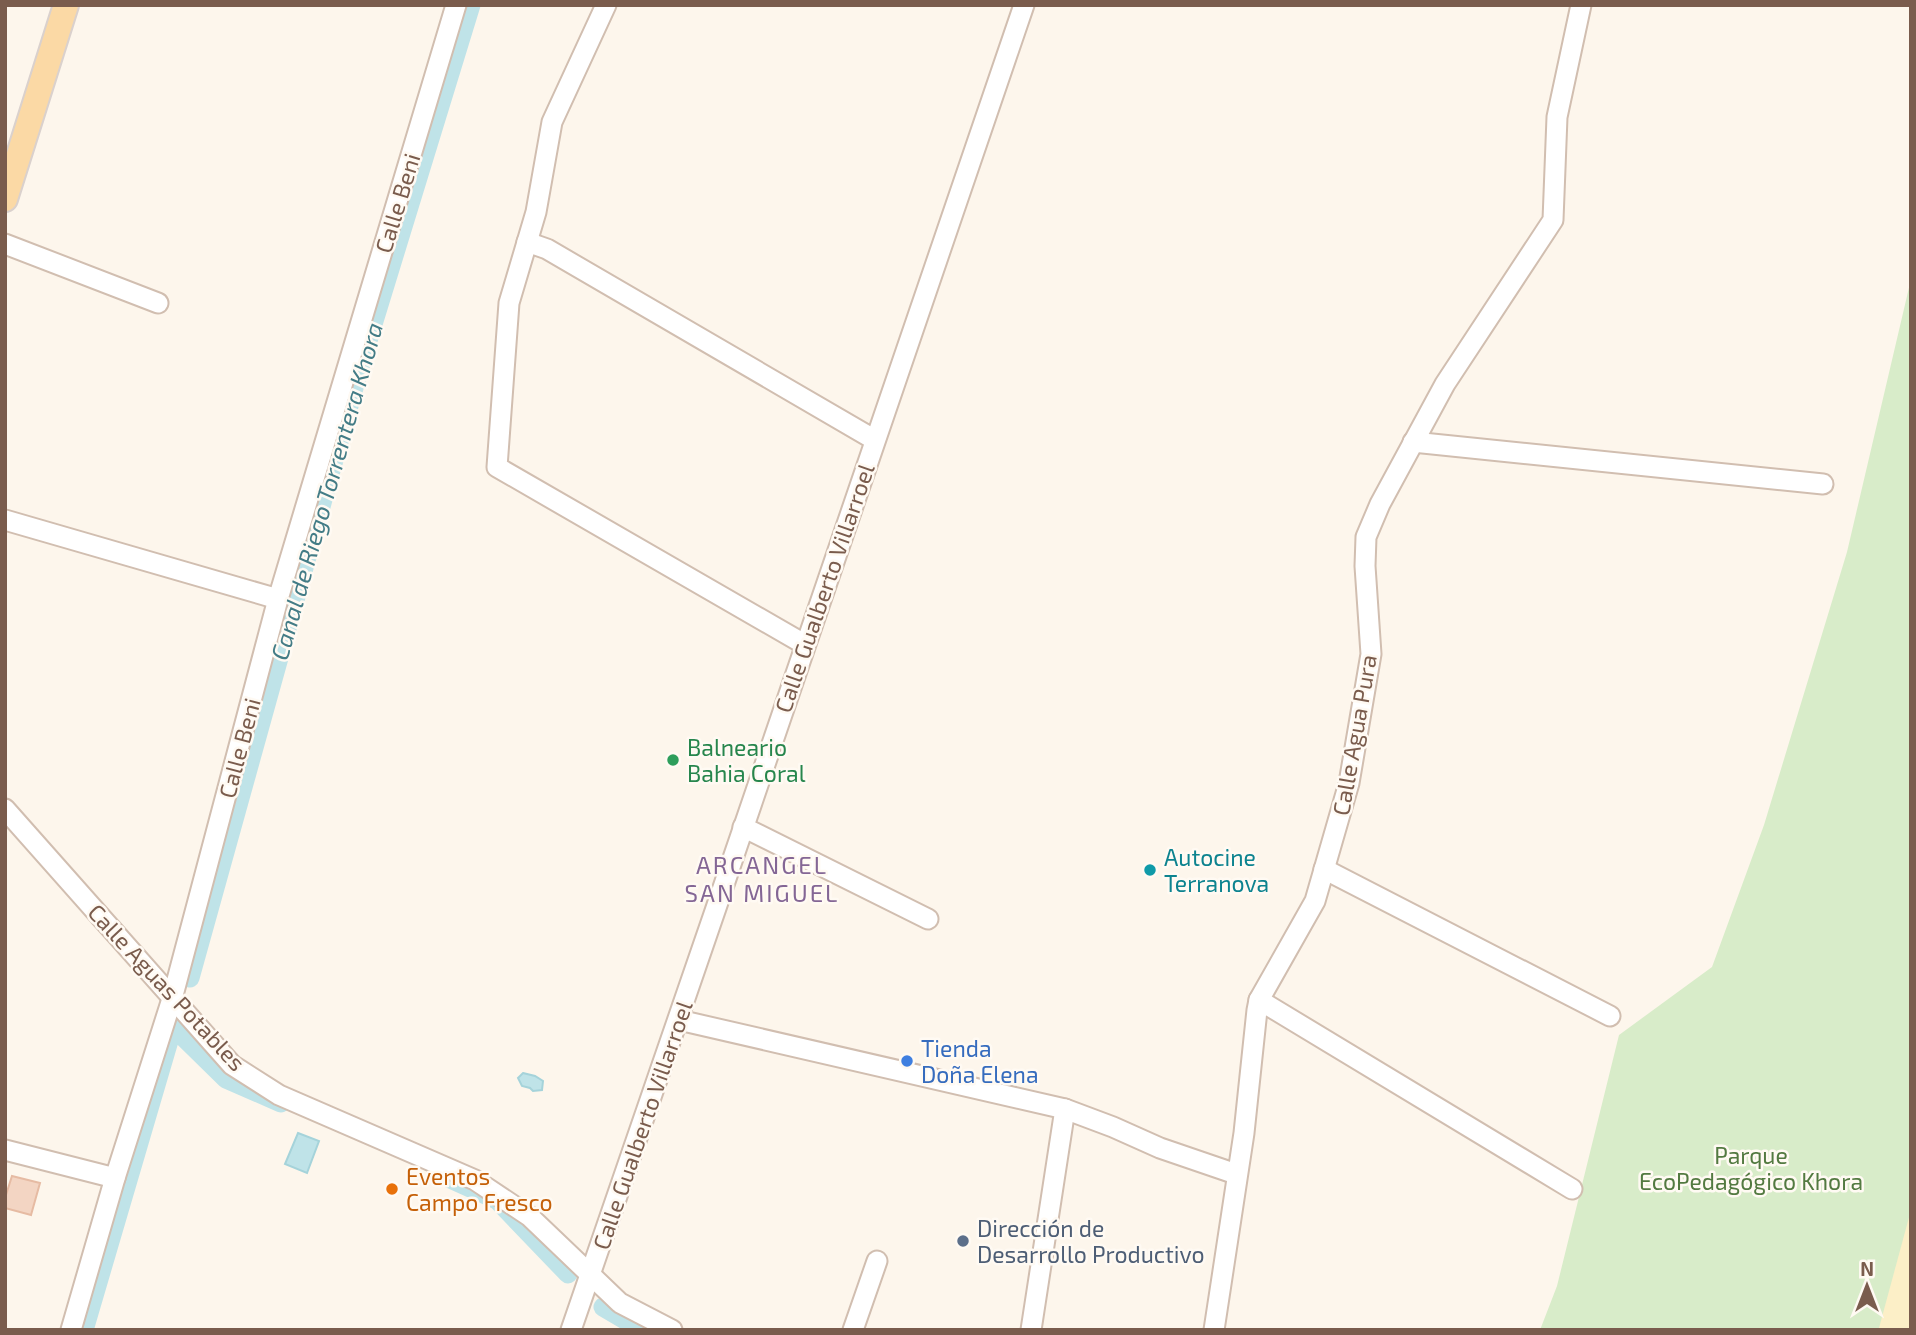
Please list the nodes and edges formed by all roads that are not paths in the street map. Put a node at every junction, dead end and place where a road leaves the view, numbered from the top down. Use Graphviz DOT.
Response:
graph roads {
  1 [pos="66,5"];
  2 [pos="456,5"];
  3 [pos="606,5"];
  4 [pos="1024,5"];
  5 [pos="1581,5"];
  6 [pos="5,199"];
  7 [pos="527,242"];
  8 [pos="5,244"];
  9 [pos="158,303"];
  10 [pos="875,440"];
  11 [pos="1413,442"];
  12 [pos="1823,484"];
  13 [pos="5,520"];
  14 [pos="278,599"];
  15 [pos="804,644"];
  16 [pos="5,808"];
  17 [pos="743,827"];
  18 [pos="1324,869"];
  19 [pos="928,919"];
  20 [pos="172,999"];
  21 [pos="1259,1000"];
  22 [pos="1610,1016"];
  23 [pos="679,1020"];
  24 [pos="1065,1109"];
  25 [pos="5,1150"];
  26 [pos="1236,1174"];
  27 [pos="115,1178"];
  28 [pos="1572,1189"];
  29 [pos="877,1261"];
  30 [pos="590,1275"];
  31 [pos="71,1330"];
  32 [pos="572,1330"];
  33 [pos="672,1330"];
  34 [pos="852,1330"];
  35 [pos="1031,1330"];
  36 [pos="1214,1330"];
  1 -- 6 [label="main road"];
  2 -- 14 [label="street, Calle Beni"];
  3 -- 7 [label="street"];
  4 -- 10 [label="street, Calle Gualberto Villarroel"];
  5 -- 11 [label="street, Calle Agua Pura"];
  7 -- 10 [label="street"];
  7 -- 15 [label="street"];
  8 -- 9 [label="street"];
  10 -- 15 [label="street, Calle Gualberto Villarroel"];
  11 -- 12 [label="street"];
  11 -- 18 [label="street, Calle Agua Pura"];
  13 -- 14 [label="street"];
  14 -- 20 [label="street, Calle Beni"];
  15 -- 17 [label="street, Calle Gualberto Villarroel"];
  16 -- 20 [label="street, Calle Aguas Potables"];
  17 -- 19 [label="street"];
  17 -- 23 [label="street, Calle Gualberto Villarroel"];
  18 -- 21 [label="street, Calle Agua Pura"];
  18 -- 22 [label="street"];
  20 -- 27 [label="street, Calle Beni"];
  20 -- 30 [label="street, Calle Aguas Potables"];
  21 -- 26 [label="street, Calle Agua Pura"];
  21 -- 28 [label="street"];
  23 -- 24 [label="street"];
  23 -- 30 [label="street, Calle Gualberto Villarroel"];
  24 -- 26 [label="street"];
  24 -- 35 [label="street"];
  25 -- 27 [label="street"];
  26 -- 36 [label="street, Calle Agua Pura"];
  27 -- 31 [label="street, Calle Beni"];
  29 -- 34 [label="street"];
  30 -- 32 [label="street, Calle Gualberto Villarroel"];
  30 -- 33 [label="street, Calle Aguas Potables"];
}
